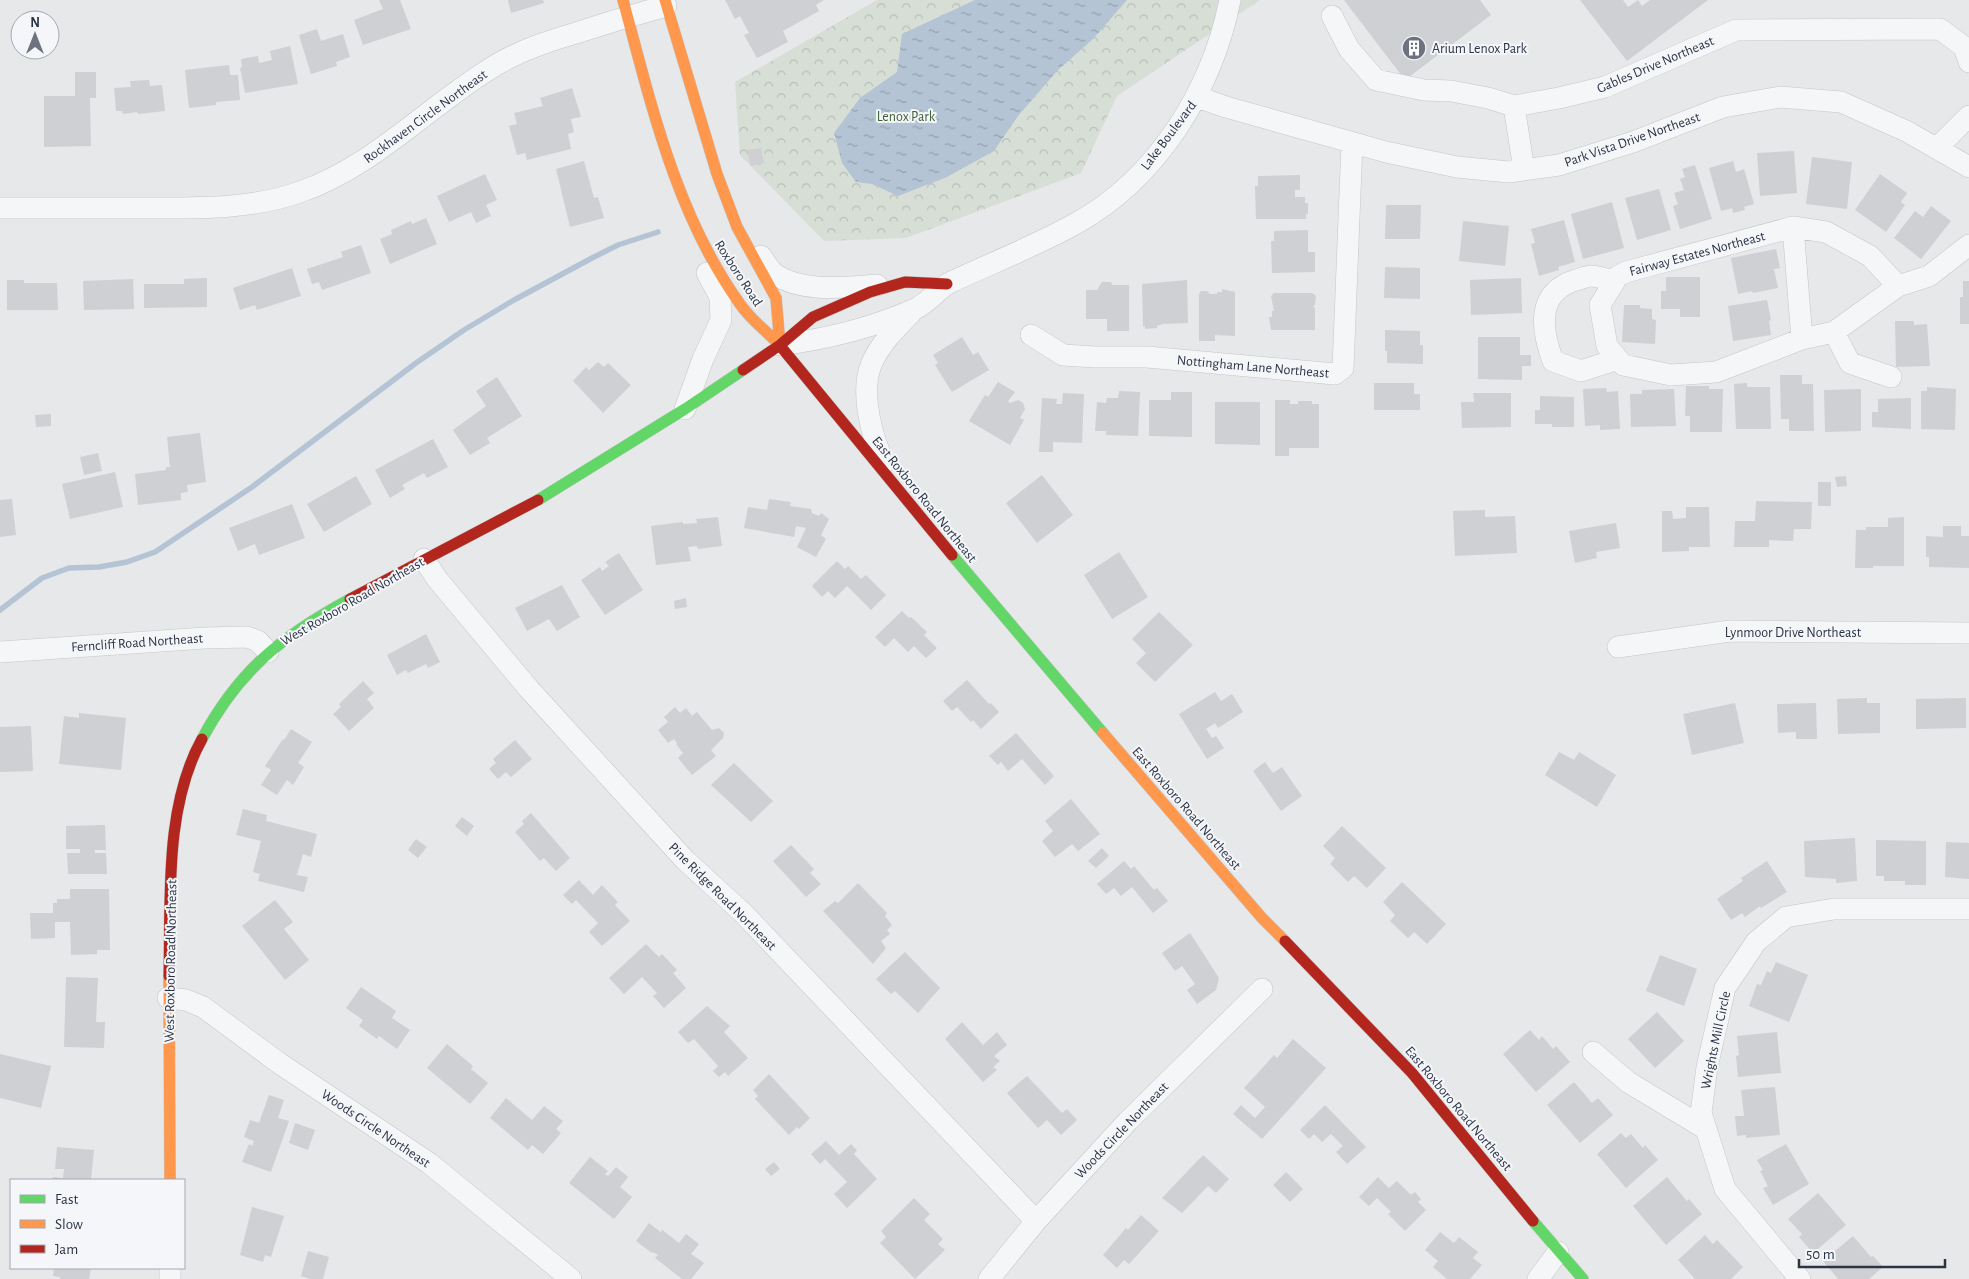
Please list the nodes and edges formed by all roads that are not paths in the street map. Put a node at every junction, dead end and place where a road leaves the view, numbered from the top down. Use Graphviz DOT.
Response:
graph roads {
  1 [pos="1230,0"];
  2 [pos="666,3"];
  3 [pos="625,8"];
  4 [pos="1332,16"];
  5 [pos="1969,62"];
  6 [pos="1197,96"];
  7 [pos="1514,106"];
  8 [pos="1969,116"];
  9 [pos="1352,143"];
  10 [pos="1937,148"];
  11 [pos="1969,167"];
  12 [pos="1524,170"];
  13 [pos="0,208"];
  14 [pos="1793,227"];
  15 [pos="737,228"];
  16 [pos="702,243"];
  17 [pos="1969,245"];
  18 [pos="905,282"];
  19 [pos="1614,282"];
  20 [pos="947,284"];
  21 [pos="1898,286"];
  22 [pos="917,308"];
  23 [pos="1834,332"];
  24 [pos="1031,335"];
  25 [pos="1802,339"];
  26 [pos="780,345"];
  27 [pos="1618,359"];
  28 [pos="1891,377"];
  29 [pos="685,409"];
  30 [pos="890,480"];
  31 [pos="424,559"];
  32 [pos="1969,633"];
  33 [pos="1618,647"];
  34 [pos="0,652"];
  35 [pos="268,652"];
  36 [pos="1969,909"];
  37 [pos="1262,989"];
  38 [pos="168,998"];
  39 [pos="1592,1052"];
  40 [pos="1706,1129"];
  41 [pos="170,1179"];
  42 [pos="1036,1221"];
  43 [pos="1558,1252"];
  44 [pos="572,1279"];
  45 [pos="989,1279"];
  46 [pos="1538,1279"];
  47 [pos="1583,1279"];
  48 [pos="1800,1279"];
  1 -- 6 [label="street, Lake Boulevard"];
  2 -- 3 [label="street, Rockhaven Circle Northeast"];
  2 -- 15 [label="main road, Roxboro Road"];
  3 -- 13 [label="street, Rockhaven Circle Northeast"];
  3 -- 16 [label="main road, Roxboro Road"];
  4 -- 7 [label="street, Gables Drive Northeast"];
  5 -- 7 [label="street, Gables Drive Northeast"];
  6 -- 9 [label="street, Park Vista Drive Northeast"];
  6 -- 20 [label="street, Lake Boulevard"];
  7 -- 12 [label="street"];
  8 -- 10 [label="street"];
  9 -- 12 [label="street, Park Vista Drive Northeast"];
  9 -- 24 [label="street, Nottingham Lane Northeast"];
  10 -- 11 [label="street, Park Vista Drive Northeast"];
  10 -- 12 [label="street, Park Vista Drive Northeast"];
  14 -- 19 [label="street, Fairway Estates Northeast"];
  14 -- 21 [label="street, Fairway Estates Northeast"];
  14 -- 25 [label="street"];
  15 -- 18 [label="street, Lake Boulevard"];
  15 -- 26 [label="main road, Roxboro Road"];
  16 -- 26 [label="main road, Roxboro Road"];
  16 -- 29 [label="street"];
  17 -- 21 [label="street"];
  18 -- 20 [label="main road, Lake Boulevard"];
  18 -- 26 [label="main road, Lake Boulevard"];
  19 -- 27 [label="street"];
  19 -- 27 [label="street, Fairway Estates Northeast"];
  20 -- 22 [label="street, Lake Boulevard"];
  21 -- 23 [label="street"];
  22 -- 26 [label="street, Lake Boulevard"];
  22 -- 30 [label="street, Lake Boulevard"];
  23 -- 25 [label="street"];
  23 -- 28 [label="street"];
  25 -- 27 [label="street"];
  26 -- 29 [label="main road, West Roxboro Road Northeast"];
  26 -- 30 [label="main road, East Roxboro Road Northeast"];
  29 -- 31 [label="main road, West Roxboro Road Northeast"];
  30 -- 43 [label="main road, East Roxboro Road Northeast"];
  31 -- 35 [label="main road, West Roxboro Road Northeast"];
  31 -- 42 [label="street, Pine Ridge Road Northeast"];
  32 -- 33 [label="street, Lynmoor Drive Northeast"];
  34 -- 35 [label="street, Ferncliff Road Northeast"];
  35 -- 38 [label="main road, West Roxboro Road Northeast"];
  36 -- 40 [label="street, Wrights Mill Circle"];
  37 -- 42 [label="street, Woods Circle Northeast"];
  38 -- 41 [label="main road, West Roxboro Road Northeast"];
  38 -- 44 [label="street, Woods Circle Northeast"];
  39 -- 40 [label="street"];
  40 -- 48 [label="street, Wrights Mill Circle"];
  42 -- 45 [label="street, Woods Circle Northeast"];
  43 -- 46 [label="street"];
  43 -- 47 [label="main road, East Roxboro Road Northeast"];
}
